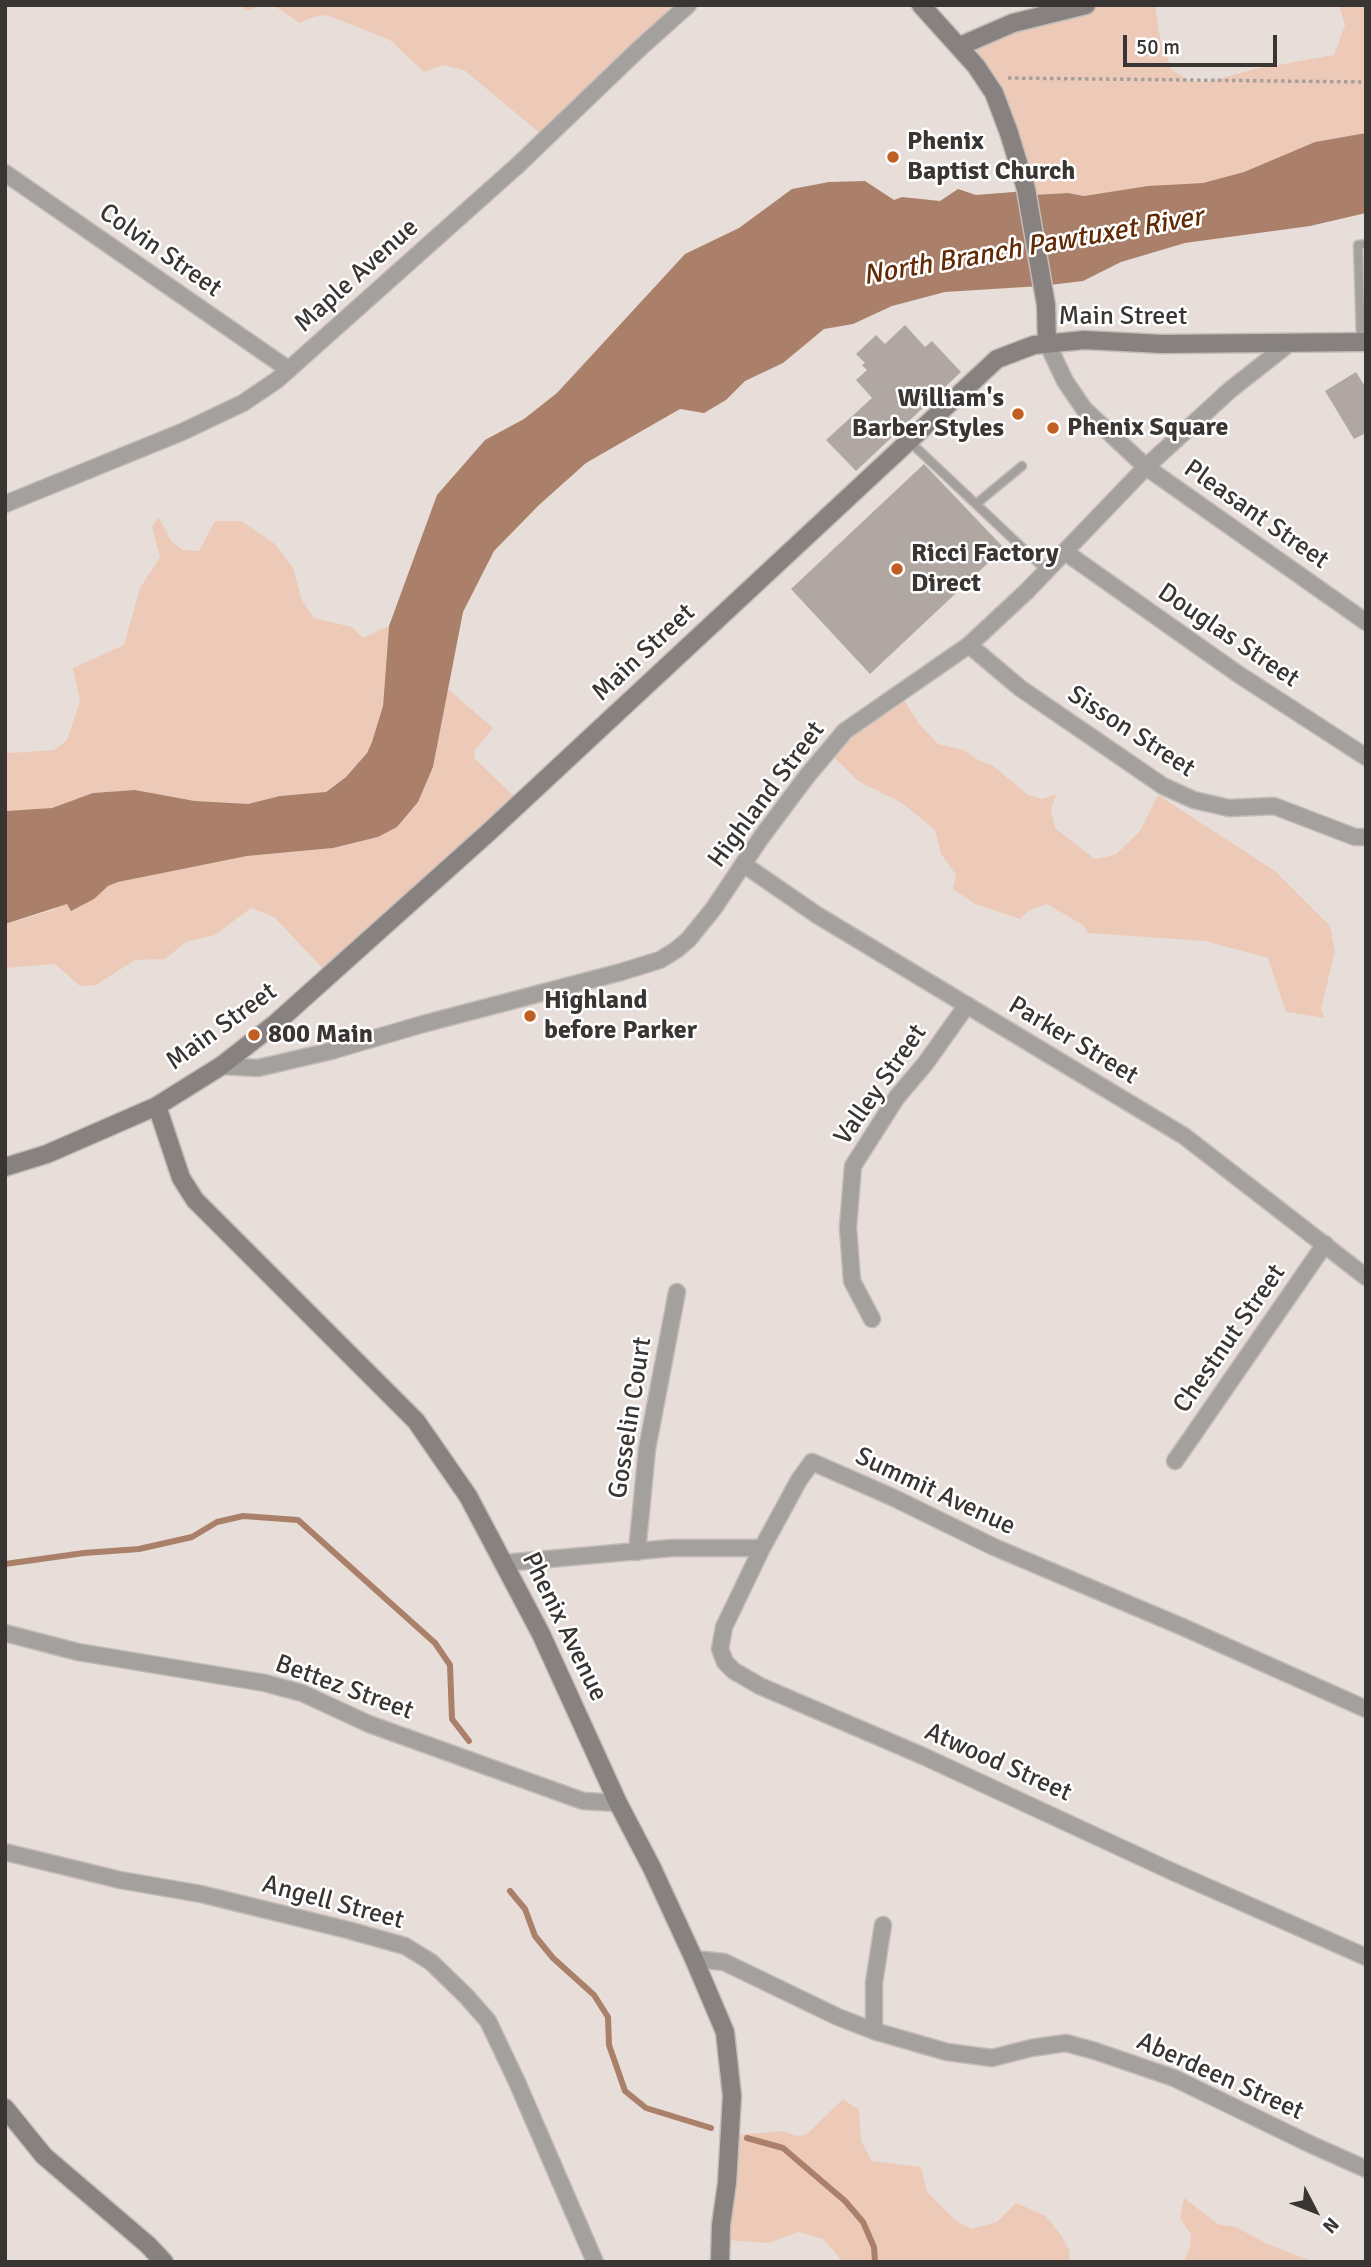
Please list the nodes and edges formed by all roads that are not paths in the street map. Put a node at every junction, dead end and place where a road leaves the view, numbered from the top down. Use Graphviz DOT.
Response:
graph roads {
  1 [pos="688,5"];
  2 [pos="921,5"];
  3 [pos="1086,5"];
  4 [pos="960,46"];
  5 [pos="5,173"];
  6 [pos="1366,244"];
  7 [pos="1291,342"];
  8 [pos="1363,342"];
  9 [pos="1047,343"];
  10 [pos="288,369"];
  11 [pos="909,441"];
  12 [pos="1021,466"];
  13 [pos="1146,467"];
  14 [pos="5,504"];
  15 [pos="976,504"];
  16 [pos="1065,552"];
  17 [pos="1047,570"];
  18 [pos="1366,622"];
  19 [pos="969,645"];
  20 [pos="1366,757"];
  21 [pos="1366,837"];
  22 [pos="743,864"];
  23 [pos="967,1005"];
  24 [pos="221,1066"];
  25 [pos="157,1106"];
  26 [pos="5,1167"];
  27 [pos="1325,1244"];
  28 [pos="1366,1276"];
  29 [pos="677,1292"];
  30 [pos="872,1319"];
  31 [pos="1175,1461"];
  32 [pos="762,1548"];
  33 [pos="637,1552"];
  34 [pos="504,1563"];
  35 [pos="5,1633"];
  36 [pos="1366,1709"];
  37 [pos="618,1803"];
  38 [pos="5,1852"];
  39 [pos="883,1925"];
  40 [pos="1366,1957"];
  41 [pos="694,1959"];
  42 [pos="874,2031"];
  43 [pos="5,2108"];
  44 [pos="1366,2169"];
  45 [pos="164,2262"];
  46 [pos="595,2262"];
  47 [pos="720,2262"];
  1 -- 10 [label="street, Maple Avenue"];
  2 -- 4 [label="main road"];
  3 -- 4 [label="main road"];
  4 -- 9 [label="main road"];
  5 -- 10 [label="street, Colvin Street"];
  6 -- 8 [label="lane"];
  7 -- 8 [label="main road, Main Street"];
  7 -- 9 [label="main road, Main Street"];
  7 -- 13 [label="street, Highland Street"];
  9 -- 11 [label="main road, Main Street"];
  9 -- 13 [label="street, Pleasant Street"];
  10 -- 14 [label="street, Maple Avenue"];
  11 -- 15 [label="lane"];
  11 -- 24 [label="main road, Main Street"];
  12 -- 15 [label="lane"];
  13 -- 16 [label="street, Highland Street"];
  13 -- 18 [label="street, Pleasant Street"];
  15 -- 17 [label="lane"];
  16 -- 17 [label="street, Highland Street"];
  16 -- 20 [label="street, Douglas Street"];
  17 -- 19 [label="street, Highland Street"];
  19 -- 21 [label="street, Sisson Street"];
  19 -- 22 [label="street, Highland Street"];
  22 -- 23 [label="street, Parker Street"];
  22 -- 24 [label="street, Highland Street"];
  23 -- 27 [label="street, Parker Street"];
  23 -- 30 [label="street, Valley Street"];
  24 -- 25 [label="main road, Main Street"];
  25 -- 26 [label="main road, Main Street"];
  25 -- 34 [label="main road, Phenix Avenue"];
  27 -- 28 [label="street, Parker Street"];
  27 -- 31 [label="street, Chestnut Street"];
  29 -- 33 [label="street, Gosselin Court"];
  32 -- 33 [label="street"];
  32 -- 36 [label="street, Summit Avenue"];
  32 -- 40 [label="street, Atwood Street"];
  33 -- 34 [label="street"];
  34 -- 37 [label="main road, Phenix Avenue"];
  35 -- 37 [label="street, Bettez Street"];
  37 -- 41 [label="main road, Phenix Avenue"];
  38 -- 46 [label="street, Angell Street"];
  39 -- 42 [label="street"];
  41 -- 42 [label="street, Aberdeen Street"];
  41 -- 47 [label="main road, Phenix Avenue"];
  42 -- 44 [label="street, Aberdeen Street"];
  43 -- 45 [label="main road"];
}
